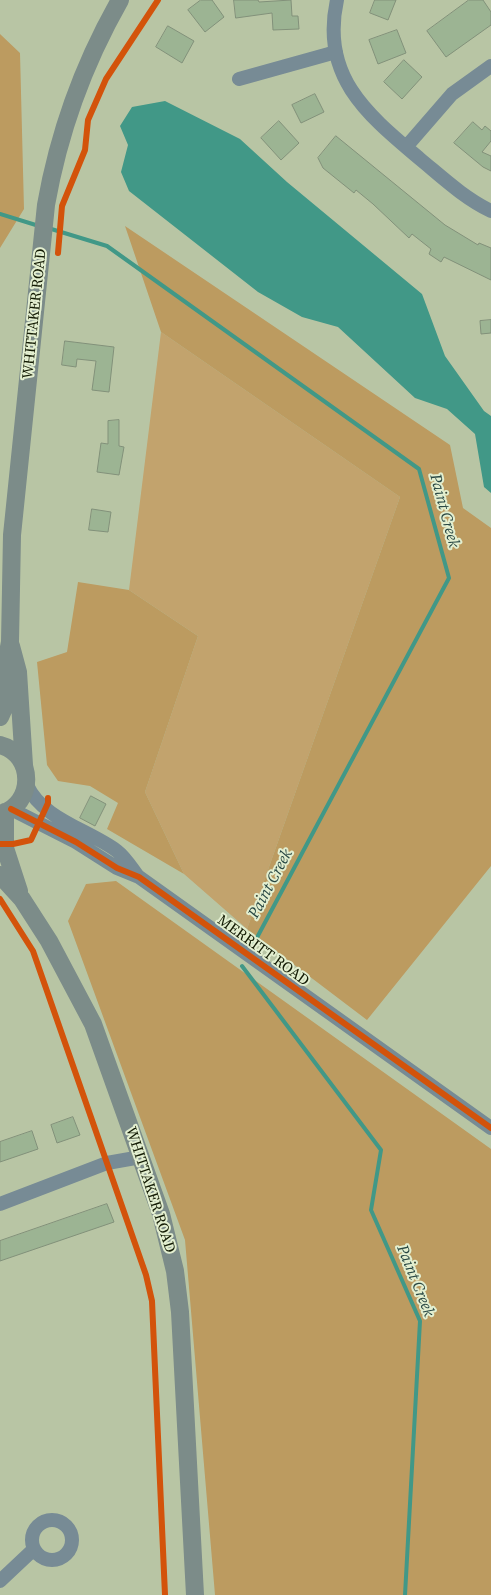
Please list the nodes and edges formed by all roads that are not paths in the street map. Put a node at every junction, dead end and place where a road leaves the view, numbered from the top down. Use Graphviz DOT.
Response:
graph roads {
  1 [pos="120,0"];
  2 [pos="337,0"];
  3 [pos="336,52"];
  4 [pos="491,66"];
  5 [pos="239,78"];
  6 [pos="406,147"];
  7 [pos="491,211"];
  8 [pos="10,642"];
  9 [pos="0,717"];
  10 [pos="0,744"];
  11 [pos="24,765"];
  12 [pos="27,785"];
  13 [pos="5,812"];
  14 [pos="0,875"];
  15 [pos="139,878"];
  16 [pos="22,899"];
  17 [pos="491,1128"];
  18 [pos="141,1156"];
  19 [pos="0,1204"];
  20 [pos="34,1549"];
  21 [pos="0,1581"];
  22 [pos="195,1595"];
  1 -- 8 [label="main road, WHITTAKER ROAD"];
  2 -- 3 [label="street"];
  3 -- 5 [label="street"];
  3 -- 6 [label="street"];
  4 -- 6 [label="street"];
  6 -- 7 [label="street"];
  8 -- 9 [label="main road, WHITTAKER ROAD"];
  8 -- 11 [label="main road, WHITTAKER ROAD"];
  10 -- 11 [label="main road"];
  11 -- 12 [label="main road, WHITTAKER ROAD"];
  12 -- 13 [label="main road"];
  12 -- 15 [label="street, MERRITT ROAD"];
  13 -- 15 [label="street, MERRITT ROAD"];
  13 -- 16 [label="main road, WHITTAKER ROAD"];
  14 -- 16 [label="main road, WHITTAKER ROAD"];
  15 -- 17 [label="street, MERRITT ROAD"];
  16 -- 18 [label="main road, WHITTAKER ROAD"];
  18 -- 19 [label="street"];
  18 -- 22 [label="main road, WHITTAKER ROAD"];
  20 -- 21 [label="street"];
}
